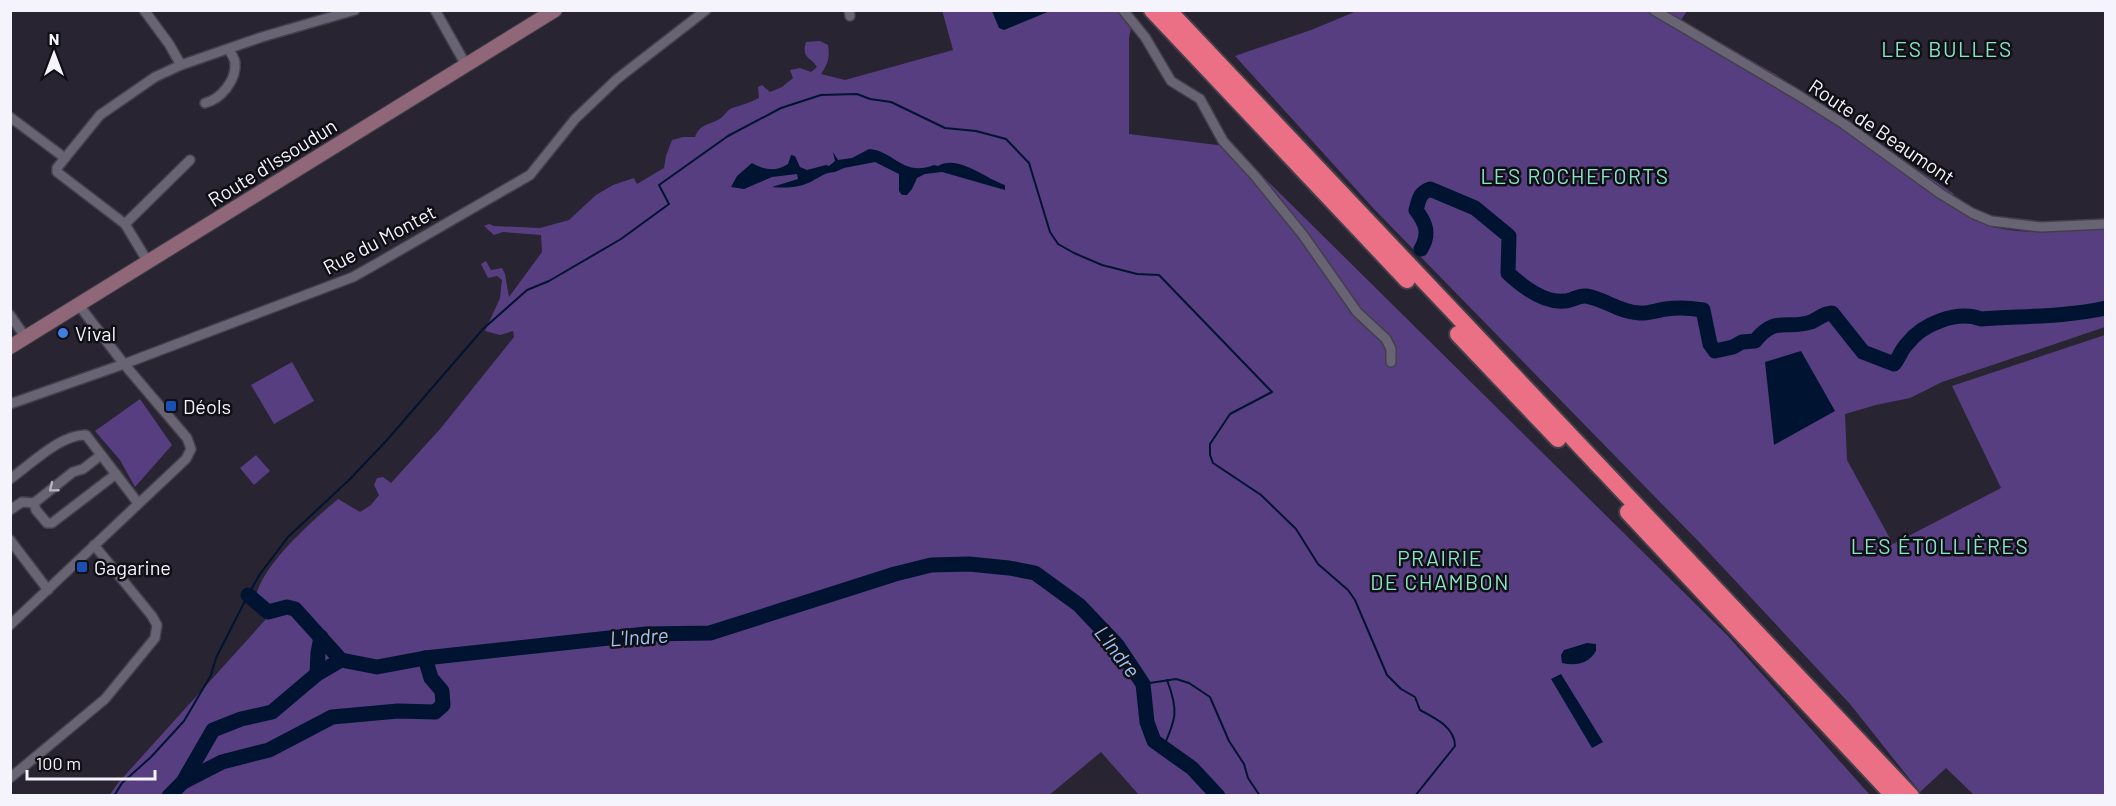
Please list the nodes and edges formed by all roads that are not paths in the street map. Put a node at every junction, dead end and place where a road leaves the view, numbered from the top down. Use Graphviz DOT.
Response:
graph roads {
  1 [pos="144,10"];
  2 [pos="355,10"];
  3 [pos="435,10"];
  4 [pos="555,10"];
  5 [pos="706,10"];
  6 [pos="1123,10"];
  7 [pos="1143,10"];
  8 [pos="1152,10"];
  9 [pos="1168,10"];
  10 [pos="1177,10"];
  11 [pos="1654,10"];
  12 [pos="1178,38"];
  13 [pos="228,48"];
  14 [pos="1213,58"];
  15 [pos="181,65"];
  16 [pos="466,65"];
  17 [pos="205,104"];
  18 [pos="10,117"];
  19 [pos="65,158"];
  20 [pos="190,160"];
  21 [pos="125,224"];
  22 [pos="2106,224"];
  23 [pos="148,262"];
  24 [pos="78,304"];
  25 [pos="10,315"];
  26 [pos="26,338"];
  27 [pos="10,347"];
  28 [pos="1391,362"];
  29 [pos="124,364"];
  30 [pos="10,404"];
  31 [pos="101,455"];
  32 [pos="116,474"];
  33 [pos="10,478"];
  34 [pos="34,502"];
  35 [pos="138,503"];
  36 [pos="10,510"];
  37 [pos="10,540"];
  38 [pos="94,545"];
  39 [pos="48,590"];
  40 [pos="10,625"];
  41 [pos="10,778"];
  42 [pos="1894,795"];
  43 [pos="1911,795"];
  1 -- 15 [label="street"];
  2 -- 13 [label="street"];
  3 -- 16 [label="street"];
  4 -- 16 [label="main road, Route d'Issoudun"];
  5 -- 29 [label="street, Rue du Montet"];
  6 -- 28 [label="street"];
  7 -- 12 [label="highway"];
  8 -- 12 [label="highway"];
  9 -- 14 [label="highway"];
  10 -- 14 [label="highway"];
  11 -- 22 [label="street, Route de Beaumont"];
  12 -- 42 [label="highway"];
  13 -- 15 [label="street"];
  13 -- 17 [label="street"];
  14 -- 43 [label="highway"];
  15 -- 19 [label="street"];
  16 -- 23 [label="main road, Route d'Issoudun"];
  18 -- 19 [label="street"];
  19 -- 21 [label="street"];
  20 -- 21 [label="street"];
  21 -- 23 [label="street"];
  23 -- 24 [label="main road, Route d'Issoudun"];
  24 -- 26 [label="main road, Route d'Issoudun"];
  24 -- 29 [label="street"];
  25 -- 26 [label="street"];
  26 -- 27 [label="main road, Route d'Issoudun"];
  29 -- 30 [label="street, Rue du Montet"];
  29 -- 35 [label="street"];
  31 -- 32 [label="street"];
  31 -- 33 [label="street"];
  31 -- 34 [label="street, one-way"];
  32 -- 34 [label="street"];
  32 -- 35 [label="street"];
  34 -- 36 [label="street"];
  35 -- 38 [label="street"];
  37 -- 39 [label="street"];
  38 -- 39 [label="street"];
  38 -- 41 [label="street"];
  39 -- 40 [label="street"];
}
